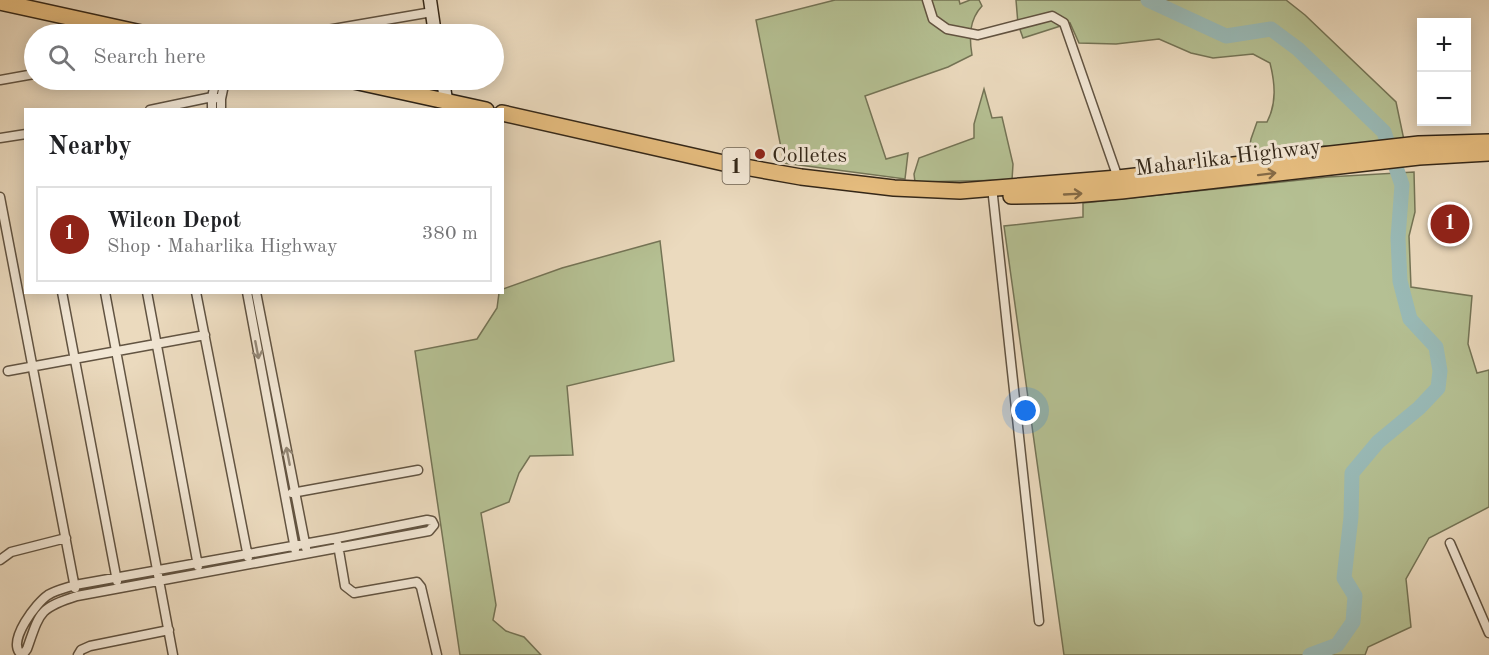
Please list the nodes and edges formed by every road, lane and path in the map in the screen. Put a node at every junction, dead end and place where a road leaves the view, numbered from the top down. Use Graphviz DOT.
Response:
graph roads {
  1 [pos="927,0"];
  2 [pos="3,1"];
  3 [pos="431,6"];
  4 [pos="87,24"];
  5 [pos="349,24"];
  6 [pos="434,24"];
  7 [pos="24,76"];
  8 [pos="0,80"];
  9 [pos="216,90"];
  10 [pos="220,90"];
  11 [pos="398,90"];
  12 [pos="444,90"];
  13 [pos="216,98"];
  14 [pos="446,100"];
  15 [pos="160,108"];
  16 [pos="214,108"];
  17 [pos="220,108"];
  18 [pos="478,108"];
  19 [pos="504,113"];
  20 [pos="24,134"];
  21 [pos="0,138"];
  22 [pos="1489,142"];
  23 [pos="1419,150"];
  24 [pos="1489,153"];
  25 [pos="1353,158"];
  26 [pos="1118,178"];
  27 [pos="992,192"];
  28 [pos="0,197"];
  29 [pos="62,294"];
  30 [pos="105,294"];
  31 [pos="147,294"];
  32 [pos="196,294"];
  33 [pos="247,294"];
  34 [pos="256,294"];
  35 [pos="205,335"];
  36 [pos="156,344"];
  37 [pos="116,351"];
  38 [pos="74,358"];
  39 [pos="33,366"];
  40 [pos="8,371"];
  41 [pos="418,470"];
  42 [pos="295,492"];
  43 [pos="286,494"];
  44 [pos="66,538"];
  45 [pos="337,538"];
  46 [pos="1450,543"];
  47 [pos="305,544"];
  48 [pos="294,546"];
  49 [pos="339,548"];
  50 [pos="247,554"];
  51 [pos="307,554"];
  52 [pos="296,556"];
  53 [pos="0,560"];
  54 [pos="197,563"];
  55 [pos="249,565"];
  56 [pos="157,570"];
  57 [pos="199,574"];
  58 [pos="117,577"];
  59 [pos="159,581"];
  60 [pos="75,585"];
  61 [pos="119,589"];
  62 [pos="77,596"];
  63 [pos="1039,621"];
  64 [pos="169,630"];
  65 [pos="1489,633"];
  66 [pos="78,655"];
  67 [pos="173,655"];
  68 [pos="437,655"];
  1 -- 26 [label="street"];
  2 -- 4 [label="highway"];
  3 -- 5 [label="street"];
  3 -- 6 [label="street"];
  7 -- 8 [label="street"];
  9 -- 13 [label="street"];
  10 -- 13 [label="street"];
  11 -- 14 [label="highway"];
  12 -- 14 [label="street"];
  13 -- 15 [label="street"];
  13 -- 16 [label="street"];
  13 -- 17 [label="street"];
  14 -- 18 [label="highway"];
  19 -- 27 [label="highway, Maharlika Highway / 1"];
  20 -- 21 [label="street"];
  22 -- 23 [label="highway, Maharlika Highway / 1"];
  23 -- 24 [label="highway, Maharlika Highway / 1"];
  23 -- 25 [label="highway, Maharlika Highway / 1"];
  25 -- 26 [label="highway, Maharlika Highway / 1"];
  27 -- 25 [label="highway, Maharlika Highway / 1, one-way"];
  26 -- 27 [label="highway, Maharlika Highway / 1"];
  27 -- 63 [label="street"];
  28 -- 39 [label="street"];
  29 -- 38 [label="street"];
  30 -- 37 [label="street"];
  31 -- 36 [label="street"];
  32 -- 35 [label="street"];
  33 -- 43 [label="street, one-way"];
  42 -- 34 [label="street, one-way"];
  35 -- 36 [label="street"];
  35 -- 50 [label="street"];
  36 -- 37 [label="street"];
  36 -- 54 [label="street"];
  37 -- 38 [label="street"];
  37 -- 56 [label="street"];
  38 -- 39 [label="street"];
  38 -- 58 [label="street"];
  39 -- 40 [label="street"];
  39 -- 44 [label="street"];
  41 -- 42 [label="street"];
  42 -- 43 [label="street"];
  42 -- 47 [label="street"];
  43 -- 48 [label="street"];
  44 -- 53 [label="street"];
  44 -- 60 [label="street"];
  45 -- 47 [label="street"];
  45 -- 49 [label="street"];
  45 -- 49 [label="street"];
  46 -- 65 [label="street"];
  47 -- 48 [label="street"];
  47 -- 51 [label="street"];
  48 -- 50 [label="street"];
  48 -- 52 [label="street"];
  49 -- 51 [label="street"];
  49 -- 68 [label="street"];
  50 -- 54 [label="street"];
  50 -- 55 [label="street"];
  51 -- 52 [label="street"];
  52 -- 55 [label="street"];
  54 -- 56 [label="street"];
  54 -- 57 [label="street"];
  55 -- 57 [label="street"];
  56 -- 58 [label="street"];
  56 -- 59 [label="street"];
  57 -- 59 [label="street"];
  58 -- 60 [label="street"];
  58 -- 61 [label="street"];
  59 -- 61 [label="street"];
  59 -- 64 [label="street"];
  60 -- 62 [label="street"];
  60 -- 62 [label="street"];
  61 -- 62 [label="street"];
  64 -- 66 [label="street"];
  64 -- 67 [label="street"];
}
